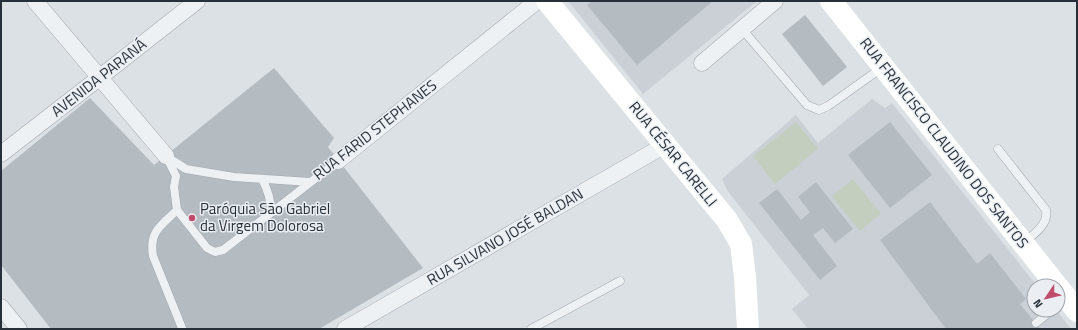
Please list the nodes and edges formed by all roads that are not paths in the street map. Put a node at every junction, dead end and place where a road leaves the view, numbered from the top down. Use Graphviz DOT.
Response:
graph roads {
  1 [pos="35,1"];
  2 [pos="197,1"];
  3 [pos="537,1"];
  4 [pos="547,1"];
  5 [pos="775,1"];
  6 [pos="831,1"];
  7 [pos="742,29"];
  8 [pos="702,63"];
  9 [pos="883,66"];
  10 [pos="99,78"];
  11 [pos="665,145"];
  12 [pos="998,149"];
  13 [pos="1,154"];
  14 [pos="166,156"];
  15 [pos="338,161"];
  16 [pos="186,169"];
  17 [pos="176,176"];
  18 [pos="262,178"];
  19 [pos="310,182"];
  20 [pos="177,210"];
  21 [pos="271,212"];
  22 [pos="1023,243"];
  23 [pos="1047,278"];
  24 [pos="620,281"];
  25 [pos="1,307"];
  26 [pos="1041,318"];
  27 [pos="1036,323"];
  28 [pos="182,328"];
  29 [pos="19,329"];
  30 [pos="345,329"];
  31 [pos="531,329"];
  32 [pos="748,329"];
  1 -- 10 [label="street"];
  2 -- 10 [label="street, AVENIDA PARANÁ"];
  3 -- 15 [label="street, RUA FARID STEPHANES"];
  4 -- 11 [label="main road, RUA CÉSAR CARELLI"];
  5 -- 7 [label="street"];
  6 -- 9 [label="main road, RUA FRANCISCO CLAUDINO DOS SANTOS"];
  7 -- 8 [label="street"];
  7 -- 9 [label="lane"];
  9 -- 22 [label="main road, RUA FRANCISCO CLAUDINO DOS SANTOS"];
  10 -- 13 [label="street, AVENIDA PARANÁ"];
  10 -- 14 [label="street"];
  11 -- 30 [label="street, RUA SILVANO JOSÉ BALDAN"];
  11 -- 32 [label="main road, RUA CÉSAR CARELLI"];
  12 -- 22 [label="lane"];
  14 -- 16 [label="lane, RUA FARID STEPHANES"];
  14 -- 17 [label="lane"];
  15 -- 19 [label="lane, RUA FARID STEPHANES"];
  16 -- 17 [label="lane"];
  16 -- 18 [label="lane, RUA FARID STEPHANES"];
  17 -- 20 [label="lane"];
  18 -- 19 [label="lane, RUA FARID STEPHANES"];
  18 -- 21 [label="lane"];
  19 -- 21 [label="lane"];
  20 -- 21 [label="lane"];
  20 -- 28 [label="lane"];
  22 -- 23 [label="main road, RUA FRANCISCO CLAUDINO DOS SANTOS"];
  24 -- 31 [label="lane"];
  25 -- 29 [label="street"];
  26 -- 27 [label="lane"];
}
